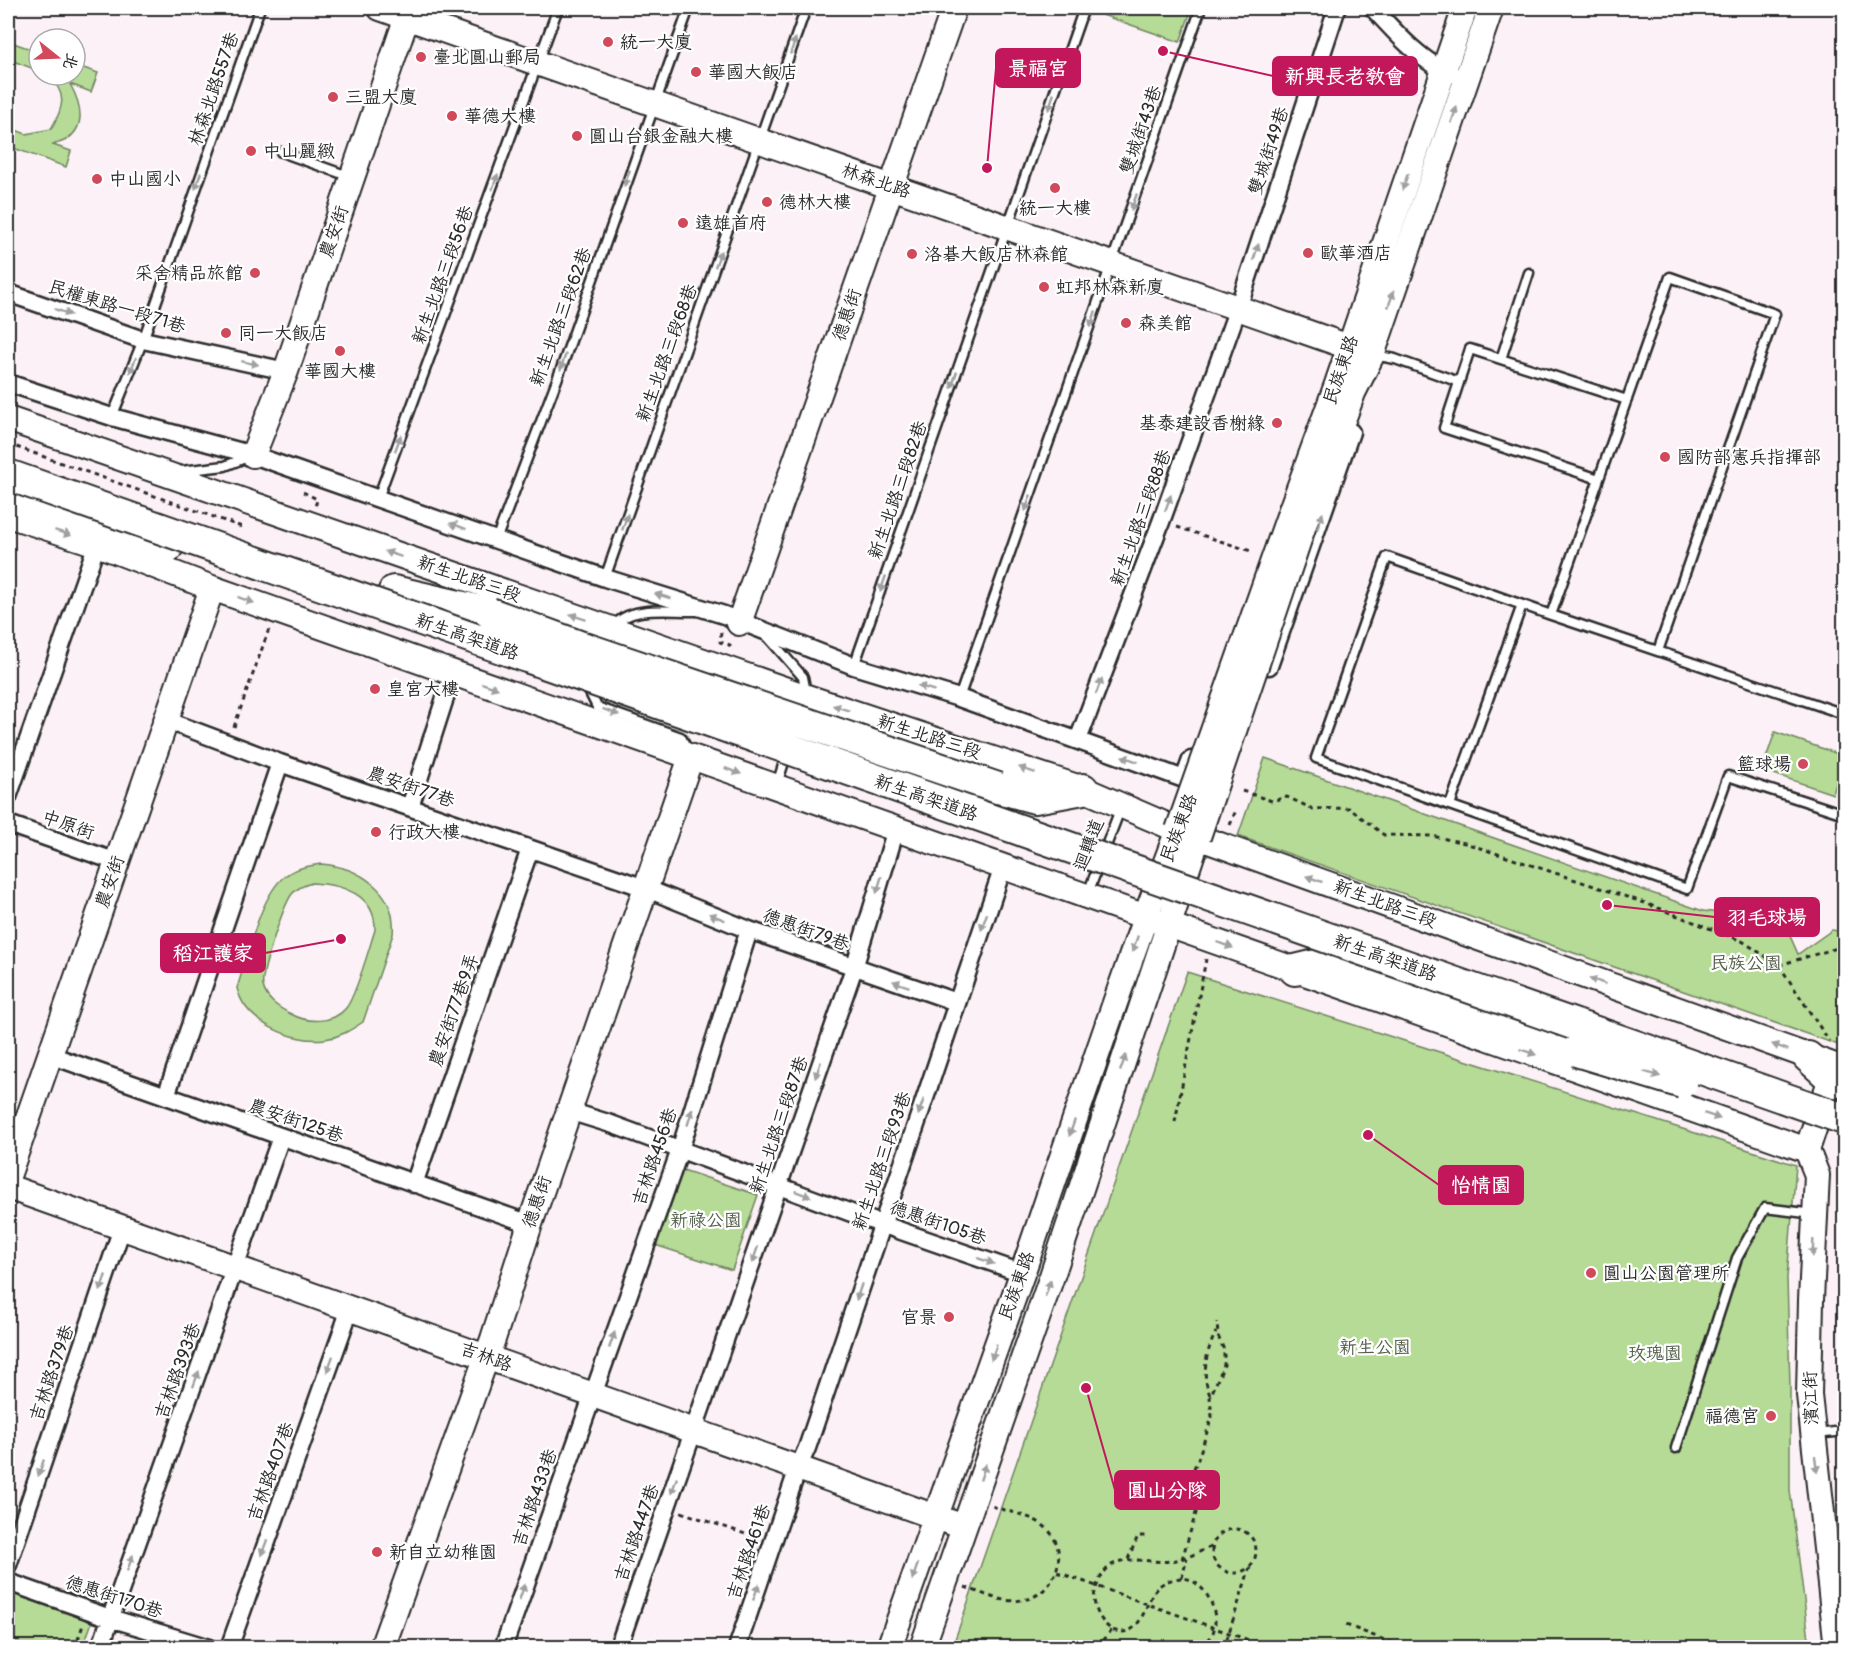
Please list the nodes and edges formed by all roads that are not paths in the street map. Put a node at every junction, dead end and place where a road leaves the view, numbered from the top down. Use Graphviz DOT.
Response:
graph roads {
  1 [pos="260,8"];
  2 [pos="380,8"];
  3 [pos="558,8"];
  4 [pos="689,8"];
  5 [pos="806,8"];
  6 [pos="954,8"];
  7 [pos="1084,8"];
  8 [pos="1202,8"];
  9 [pos="1337,8"];
  10 [pos="1373,8"];
  11 [pos="1465,8"];
  12 [pos="1491,8"];
  13 [pos="408,12"];
  14 [pos="539,63"];
  15 [pos="1443,71"];
  16 [pos="1466,79"];
  17 [pos="653,103"];
  18 [pos="760,140"];
  19 [pos="280,152"];
  20 [pos="352,178"];
  21 [pos="892,186"];
  22 [pos="1007,228"];
  23 [pos="1112,264"];
  24 [pos="1529,273"];
  25 [pos="8,292"];
  26 [pos="1238,308"];
  27 [pos="143,340"];
  28 [pos="1361,351"];
  29 [pos="1501,359"];
  30 [pos="286,371"];
  31 [pos="1459,382"];
  32 [pos="8,383"];
  33 [pos="1627,400"];
  34 [pos="112,417"];
  35 [pos="8,419"];
  36 [pos="253,455"];
  37 [pos="8,461"];
  38 [pos="162,473"];
  39 [pos="8,475"];
  40 [pos="1599,479"];
  41 [pos="8,490"];
  42 [pos="378,498"];
  43 [pos="8,515"];
  44 [pos="496,540"];
  45 [pos="98,544"];
  46 [pos="273,569"];
  47 [pos="605,578"];
  48 [pos="212,588"];
  49 [pos="394,591"];
  50 [pos="1522,605"];
  51 [pos="712,611"];
  52 [pos="1551,615"];
  53 [pos="739,623"];
  54 [pos="763,631"];
  55 [pos="608,639"];
  56 [pos="1658,651"];
  57 [pos="600,659"];
  58 [pos="854,666"];
  59 [pos="596,670"];
  60 [pos="453,673"];
  61 [pos="807,697"];
  62 [pos="959,698"];
  63 [pos="1845,714"];
  64 [pos="166,720"];
  65 [pos="795,731"];
  66 [pos="1078,740"];
  67 [pos="791,742"];
  68 [pos="691,757"];
  69 [pos="280,763"];
  70 [pos="776,787"];
  71 [pos="1083,789"];
  72 [pos="1224,794"];
  73 [pos="8,797"];
  74 [pos="1122,805"];
  75 [pos="1450,805"];
  76 [pos="410,807"];
  77 [pos="1845,814"];
  78 [pos="8,824"];
  79 [pos="897,829"];
  80 [pos="1188,834"];
  81 [pos="530,849"];
  82 [pos="117,862"];
  83 [pos="1003,867"];
  84 [pos="645,888"];
  85 [pos="1087,897"];
  86 [pos="1145,916"];
  87 [pos="1169,926"];
  88 [pos="748,930"];
  89 [pos="854,968"];
  90 [pos="1294,970"];
  91 [pos="956,1002"];
  92 [pos="50,1055"];
  93 [pos="1834,1071"];
  94 [pos="166,1096"];
  95 [pos="569,1111"];
  96 [pos="1845,1119"];
  97 [pos="1845,1130"];
  98 [pos="281,1137"];
  99 [pos="680,1150"];
  100 [pos="1807,1150"];
  101 [pos="8,1176"];
  102 [pos="414,1184"];
  103 [pos="779,1185"];
  104 [pos="8,1187"];
  105 [pos="1814,1214"];
  106 [pos="530,1224"];
  107 [pos="881,1224"];
  108 [pos="122,1228"];
  109 [pos="236,1269"];
  110 [pos="1022,1273"];
  111 [pos="350,1309"];
  112 [pos="485,1357"];
  113 [pos="591,1395"];
  114 [pos="693,1431"];
  115 [pos="1845,1431"];
  116 [pos="1813,1434"];
  117 [pos="1676,1448"];
  118 [pos="798,1468"];
  119 [pos="934,1517"];
  120 [pos="964,1527"];
  121 [pos="8,1565"];
  122 [pos="8,1582"];
  123 [pos="110,1618"];
  124 [pos="100,1647"];
  125 [pos="209,1647"];
  126 [pos="228,1647"];
  127 [pos="382,1647"];
  128 [pos="503,1647"];
  129 [pos="618,1647"];
  130 [pos="737,1647"];
  131 [pos="889,1647"];
  132 [pos="922,1647"];
  133 [pos="1837,1647"];
  1 -- 27 [label="lane, 林森北路557巷, one-way"];
  2 -- 13 [label="street, 林森北路"];
  3 -- 14 [label="lane, 新生北路三段56巷"];
  4 -- 17 [label="lane, 新生北路三段62巷"];
  18 -- 5 [label="lane, 新生北路三段68巷, one-way"];
  6 -- 21 [label="street, 德惠街"];
  7 -- 22 [label="lane, 新生北路三段82巷, one-way"];
  8 -- 23 [label="lane, 雙城街43巷, one-way"];
  26 -- 9 [label="street, 雙城街49巷, one-way"];
  10 -- 15 [label="street"];
  11 -- 15 [label="street, 民族東路"];
  12 -- 16 [label="street, 民族東路"];
  13 -- 14 [label="street, 林森北路"];
  13 -- 20 [label="street, 農安街"];
  14 -- 17 [label="street, 林森北路"];
  42 -- 14 [label="lane, 新生北路三段56巷, one-way"];
  15 -- 16 [label="street"];
  15 -- 28 [label="street, 民族東路, one-way"];
  28 -- 16 [label="street, 民族東路, one-way"];
  17 -- 18 [label="street, 林森北路"];
  17 -- 44 [label="lane, 新生北路三段62巷, one-way"];
  18 -- 21 [label="street, 林森北路"];
  47 -- 18 [label="lane, 新生北路三段68巷, one-way"];
  19 -- 20 [label="lane"];
  20 -- 30 [label="street, 農安街"];
  21 -- 22 [label="street, 林森北路"];
  21 -- 53 [label="street, 德惠街"];
  22 -- 23 [label="street, 林森北路"];
  22 -- 58 [label="lane, 新生北路三段82巷, one-way"];
  23 -- 26 [label="street, 林森北路"];
  23 -- 62 [label="lane, 雙城街43巷, one-way"];
  24 -- 29 [label="lane"];
  25 -- 27 [label="street, 民權東路一段71巷, one-way"];
  26 -- 28 [label="street, 林森北路"];
  66 -- 26 [label="street, 新生北路三段88巷, one-way"];
  27 -- 30 [label="street, 民權東路一段71巷, one-way"];
  27 -- 34 [label="lane, 林森北路557巷, one-way"];
  28 -- 31 [label="lane"];
  28 -- 66 [label="street, one-way"];
  72 -- 28 [label="street, one-way"];
  28 -- 80 [label="street, 民族東路, bridge"];
  29 -- 31 [label="lane"];
  29 -- 33 [label="lane"];
  30 -- 36 [label="street, 農安街"];
  31 -- 40 [label="lane"];
  32 -- 34 [label="street"];
  33 -- 40 [label="lane"];
  33 -- 56 [label="lane"];
  34 -- 36 [label="street"];
  35 -- 38 [label="street, 新生北路三段"];
  36 -- 38 [label="lane"];
  36 -- 42 [label="street"];
  37 -- 49 [label="highway, 新生高架道路"];
  55 -- 38 [label="street, 新生北路三段, one-way"];
  39 -- 46 [label="highway, 新生高架道路, bridge"];
  40 -- 52 [label="lane"];
  41 -- 46 [label="highway, bridge"];
  44 -- 42 [label="street, one-way"];
  43 -- 45 [label="street, one-way"];
  44 -- 47 [label="street"];
  45 -- 48 [label="street"];
  45 -- 73 [label="street"];
  46 -- 96 [label="highway, 新生高架道路, bridge"];
  51 -- 47 [label="street, one-way"];
  48 -- 60 [label="street, one-way"];
  48 -- 64 [label="street, 農安街"];
  49 -- 71 [label="highway, bridge"];
  49 -- 93 [label="highway, 新生高架道路"];
  50 -- 52 [label="lane"];
  50 -- 75 [label="lane"];
  50 -- 75 [label="lane"];
  51 -- 53 [label="street"];
  51 -- 55 [label="lane"];
  52 -- 56 [label="lane"];
  53 -- 54 [label="street"];
  54 -- 58 [label="street"];
  54 -- 61 [label="lane"];
  55 -- 57 [label="lane"];
  55 -- 61 [label="street, 新生北路三段"];
  56 -- 63 [label="lane"];
  62 -- 58 [label="street, one-way"];
  59 -- 68 [label="lane, one-way"];
  60 -- 68 [label="street, one-way"];
  60 -- 76 [label="street"];
  61 -- 65 [label="lane"];
  71 -- 61 [label="street, 新生北路三段, one-way"];
  62 -- 66 [label="street"];
  64 -- 69 [label="street, 農安街77巷"];
  64 -- 82 [label="street, 農安街"];
  67 -- 70 [label="lane"];
  68 -- 70 [label="street, one-way"];
  68 -- 84 [label="street, 德惠街"];
  69 -- 76 [label="street, 農安街77巷"];
  69 -- 94 [label="street"];
  70 -- 79 [label="street"];
  71 -- 74 [label="street, 新生北路三段"];
  74 -- 80 [label="street, 新生北路三段"];
  74 -- 85 [label="lane, 迴轉道"];
  75 -- 77 [label="lane"];
  76 -- 81 [label="street, 農安街77巷"];
  78 -- 82 [label="street, 中原街"];
  79 -- 83 [label="street"];
  79 -- 89 [label="street, 新生北路三段87巷, one-way"];
  80 -- 86 [label="street, 民族東路"];
  80 -- 87 [label="street, 民族東路"];
  93 -- 80 [label="street, 新生北路三段, one-way"];
  81 -- 84 [label="street, 農安街77巷"];
  81 -- 102 [label="street, 農安街77巷9弄"];
  82 -- 92 [label="street, 農安街"];
  83 -- 85 [label="street"];
  83 -- 91 [label="street, 新生北路三段93巷, one-way"];
  88 -- 84 [label="street, 德惠街79巷, one-way"];
  84 -- 95 [label="street, 德惠街"];
  85 -- 86 [label="street"];
  86 -- 87 [label="street"];
  86 -- 110 [label="street, 民族東路, one-way"];
  87 -- 90 [label="street, one-way"];
  120 -- 87 [label="street, 民族東路, one-way"];
  88 -- 89 [label="street, 德惠街79巷"];
  99 -- 88 [label="street, 吉林路456巷, one-way"];
  91 -- 89 [label="street, 德惠街79巷, one-way"];
  89 -- 103 [label="street, 新生北路三段87巷, one-way"];
  90 -- 97 [label="highway, one-way, bridge"];
  90 -- 100 [label="street, one-way"];
  91 -- 107 [label="street, 新生北路三段93巷, one-way"];
  92 -- 94 [label="street, 農安街125巷"];
  92 -- 101 [label="street, 農安街"];
  93 -- 100 [label="street"];
  94 -- 98 [label="street, 農安街125巷"];
  95 -- 99 [label="street, 德惠街105巷"];
  95 -- 106 [label="street, 德惠街"];
  98 -- 102 [label="street, 農安街125巷"];
  98 -- 109 [label="street, 吉林路393巷"];
  99 -- 103 [label="street, 德惠街105巷"];
  113 -- 99 [label="street, 吉林路456巷, one-way"];
  100 -- 105 [label="street, 濱江街"];
  102 -- 106 [label="street, 農安街125巷"];
  103 -- 107 [label="street, 德惠街105巷, one-way"];
  103 -- 114 [label="street, 新生北路三段87巷, one-way"];
  104 -- 108 [label="street, 吉林路"];
  105 -- 116 [label="street, 濱江街, one-way"];
  105 -- 117 [label="lane"];
  106 -- 112 [label="street, 德惠街"];
  107 -- 110 [label="street, 德惠街105巷, one-way"];
  107 -- 118 [label="street, 新生北路三段93巷, one-way"];
  108 -- 109 [label="street, 吉林路"];
  108 -- 121 [label="street, 吉林路379巷, one-way"];
  109 -- 111 [label="street, 吉林路"];
  123 -- 109 [label="street, 吉林路393巷, one-way"];
  110 -- 119 [label="street, 民族東路, one-way"];
  111 -- 112 [label="street, 吉林路"];
  111 -- 126 [label="street, 吉林路407巷, one-way"];
  112 -- 113 [label="street, 吉林路"];
  112 -- 127 [label="street, 德惠街"];
  113 -- 114 [label="street, 吉林路"];
  128 -- 113 [label="street, 吉林路433巷, one-way"];
  114 -- 118 [label="street, 吉林路"];
  114 -- 129 [label="street, 吉林路447巷, one-way"];
  115 -- 116 [label="lane"];
  116 -- 133 [label="street, 濱江街, one-way"];
  118 -- 119 [label="street, 吉林路"];
  130 -- 118 [label="street, 吉林路461巷, one-way"];
  119 -- 120 [label="street, 吉林路"];
  119 -- 131 [label="street, 民族東路, one-way"];
  120 -- 132 [label="street, 民族東路"];
  122 -- 123 [label="street, 德惠街170巷"];
  123 -- 124 [label="street, 吉林路393巷"];
  123 -- 125 [label="street, 德惠街170巷"];
}
